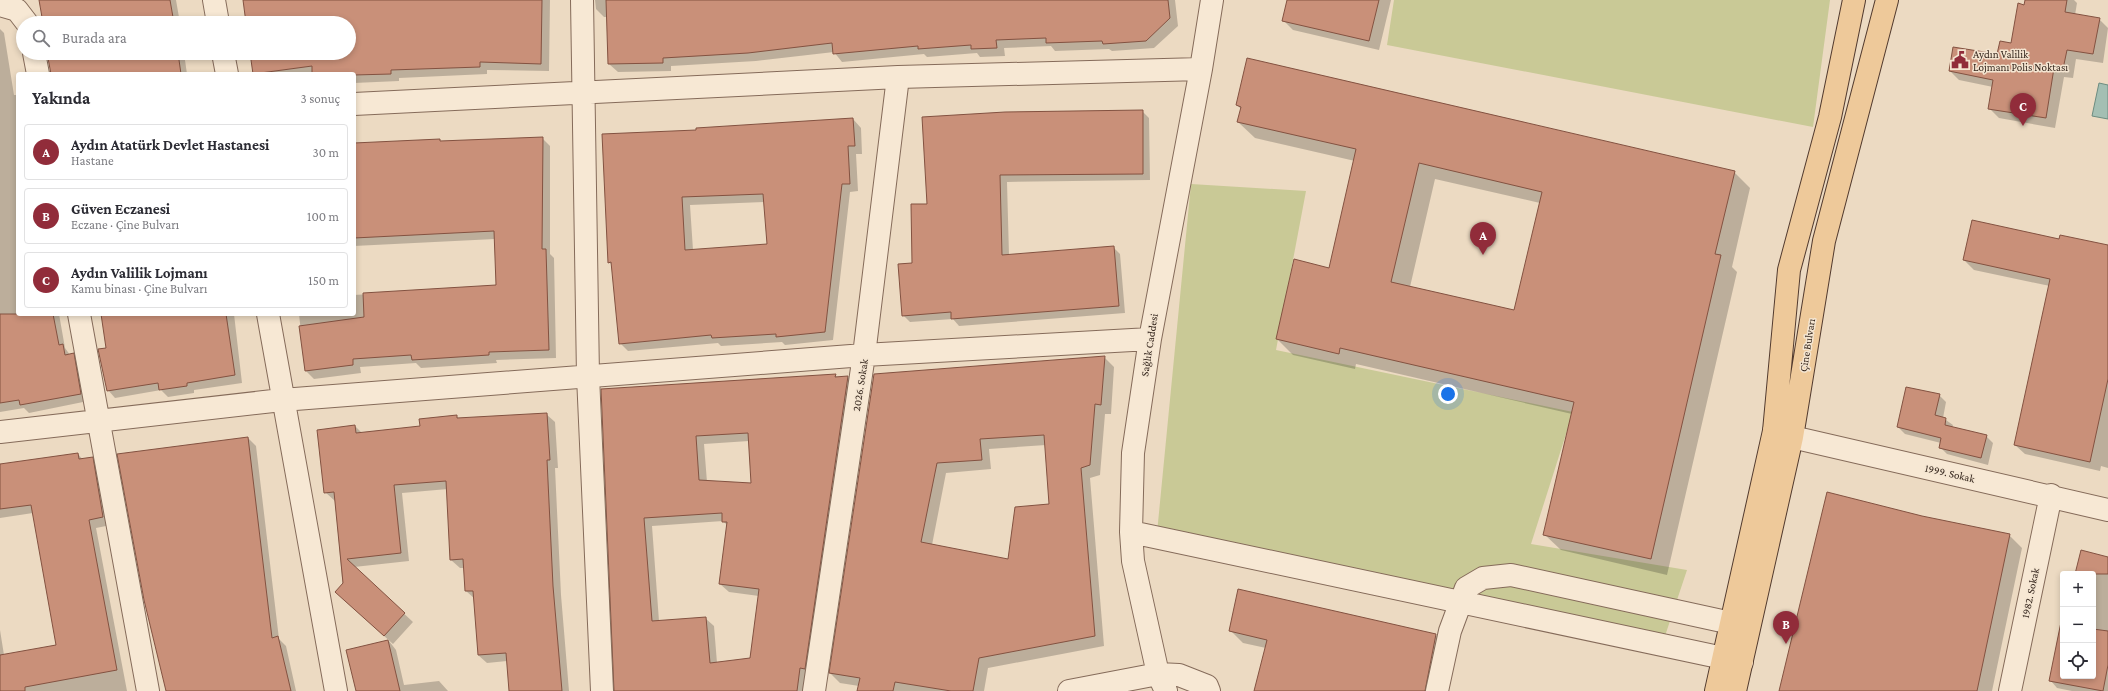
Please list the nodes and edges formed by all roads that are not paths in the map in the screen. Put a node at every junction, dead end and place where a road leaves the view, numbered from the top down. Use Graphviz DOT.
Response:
graph roads {
  1 [pos="214,0"];
  2 [pos="582,0"];
  3 [pos="1212,0"];
  4 [pos="1854,0"];
  5 [pos="1887,0"];
  6 [pos="0,4"];
  7 [pos="22,16"];
  8 [pos="217,16"];
  9 [pos="35,60"];
  10 [pos="224,60"];
  11 [pos="1201,69"];
  12 [pos="38,72"];
  13 [pos="227,72"];
  14 [pos="898,77"];
  15 [pos="582,94"];
  16 [pos="356,104"];
  17 [pos="79,316"];
  18 [pos="268,316"];
  19 [pos="1150,339"];
  20 [pos="864,355"];
  21 [pos="588,376"];
  22 [pos="282,400"];
  23 [pos="98,421"];
  24 [pos="0,432"];
  25 [pos="1783,434"];
  26 [pos="2051,495"];
  27 [pos="2108,510"];
  28 [pos="1131,532"];
  29 [pos="1461,602"];
  30 [pos="1731,623"];
  31 [pos="1732,660"];
  32 [pos="1162,682"];
  33 [pos="148,691"];
  34 [pos="336,691"];
  35 [pos="602,691"];
  36 [pos="814,691"];
  37 [pos="1069,691"];
  38 [pos="1209,691"];
  39 [pos="1437,691"];
  40 [pos="1716,691"];
  41 [pos="1735,691"];
  42 [pos="2010,691"];
  1 -- 8 [label="street"];
  2 -- 15 [label="street"];
  3 -- 11 [label="street, Sağlık Caddesi"];
  4 -- 25 [label="main road, Çine Bulvarı"];
  5 -- 25 [label="main road, Çine Bulvarı"];
  6 -- 7 [label="street"];
  9 -- 12 [label="street"];
  10 -- 13 [label="street"];
  11 -- 14 [label="street"];
  11 -- 19 [label="street, Sağlık Caddesi"];
  14 -- 15 [label="street"];
  14 -- 20 [label="street, 2026. Sokak"];
  15 -- 16 [label="street"];
  15 -- 21 [label="street"];
  17 -- 23 [label="street"];
  18 -- 22 [label="street"];
  19 -- 20 [label="street"];
  19 -- 28 [label="street, Sağlık Caddesi"];
  20 -- 21 [label="street"];
  20 -- 36 [label="street, 2026. Sokak"];
  21 -- 22 [label="street"];
  21 -- 35 [label="street"];
  22 -- 23 [label="street"];
  22 -- 34 [label="street"];
  23 -- 24 [label="street"];
  23 -- 33 [label="street"];
  25 -- 26 [label="street, 1999. Sokak"];
  25 -- 30 [label="main road, Çine Bulvarı"];
  25 -- 31 [label="main road, Çine Bulvarı"];
  26 -- 27 [label="street, 1999. Sokak"];
  26 -- 42 [label="street, 1982. Sokak"];
  28 -- 29 [label="street"];
  28 -- 32 [label="street, Sağlık Caddesi"];
  29 -- 30 [label="street"];
  29 -- 31 [label="street"];
  29 -- 39 [label="street"];
  30 -- 31 [label="main road, Çine Bulvarı"];
  31 -- 40 [label="main road, Çine Bulvarı"];
  31 -- 41 [label="main road, Çine Bulvarı"];
  32 -- 37 [label="street"];
  32 -- 38 [label="street"];
}
